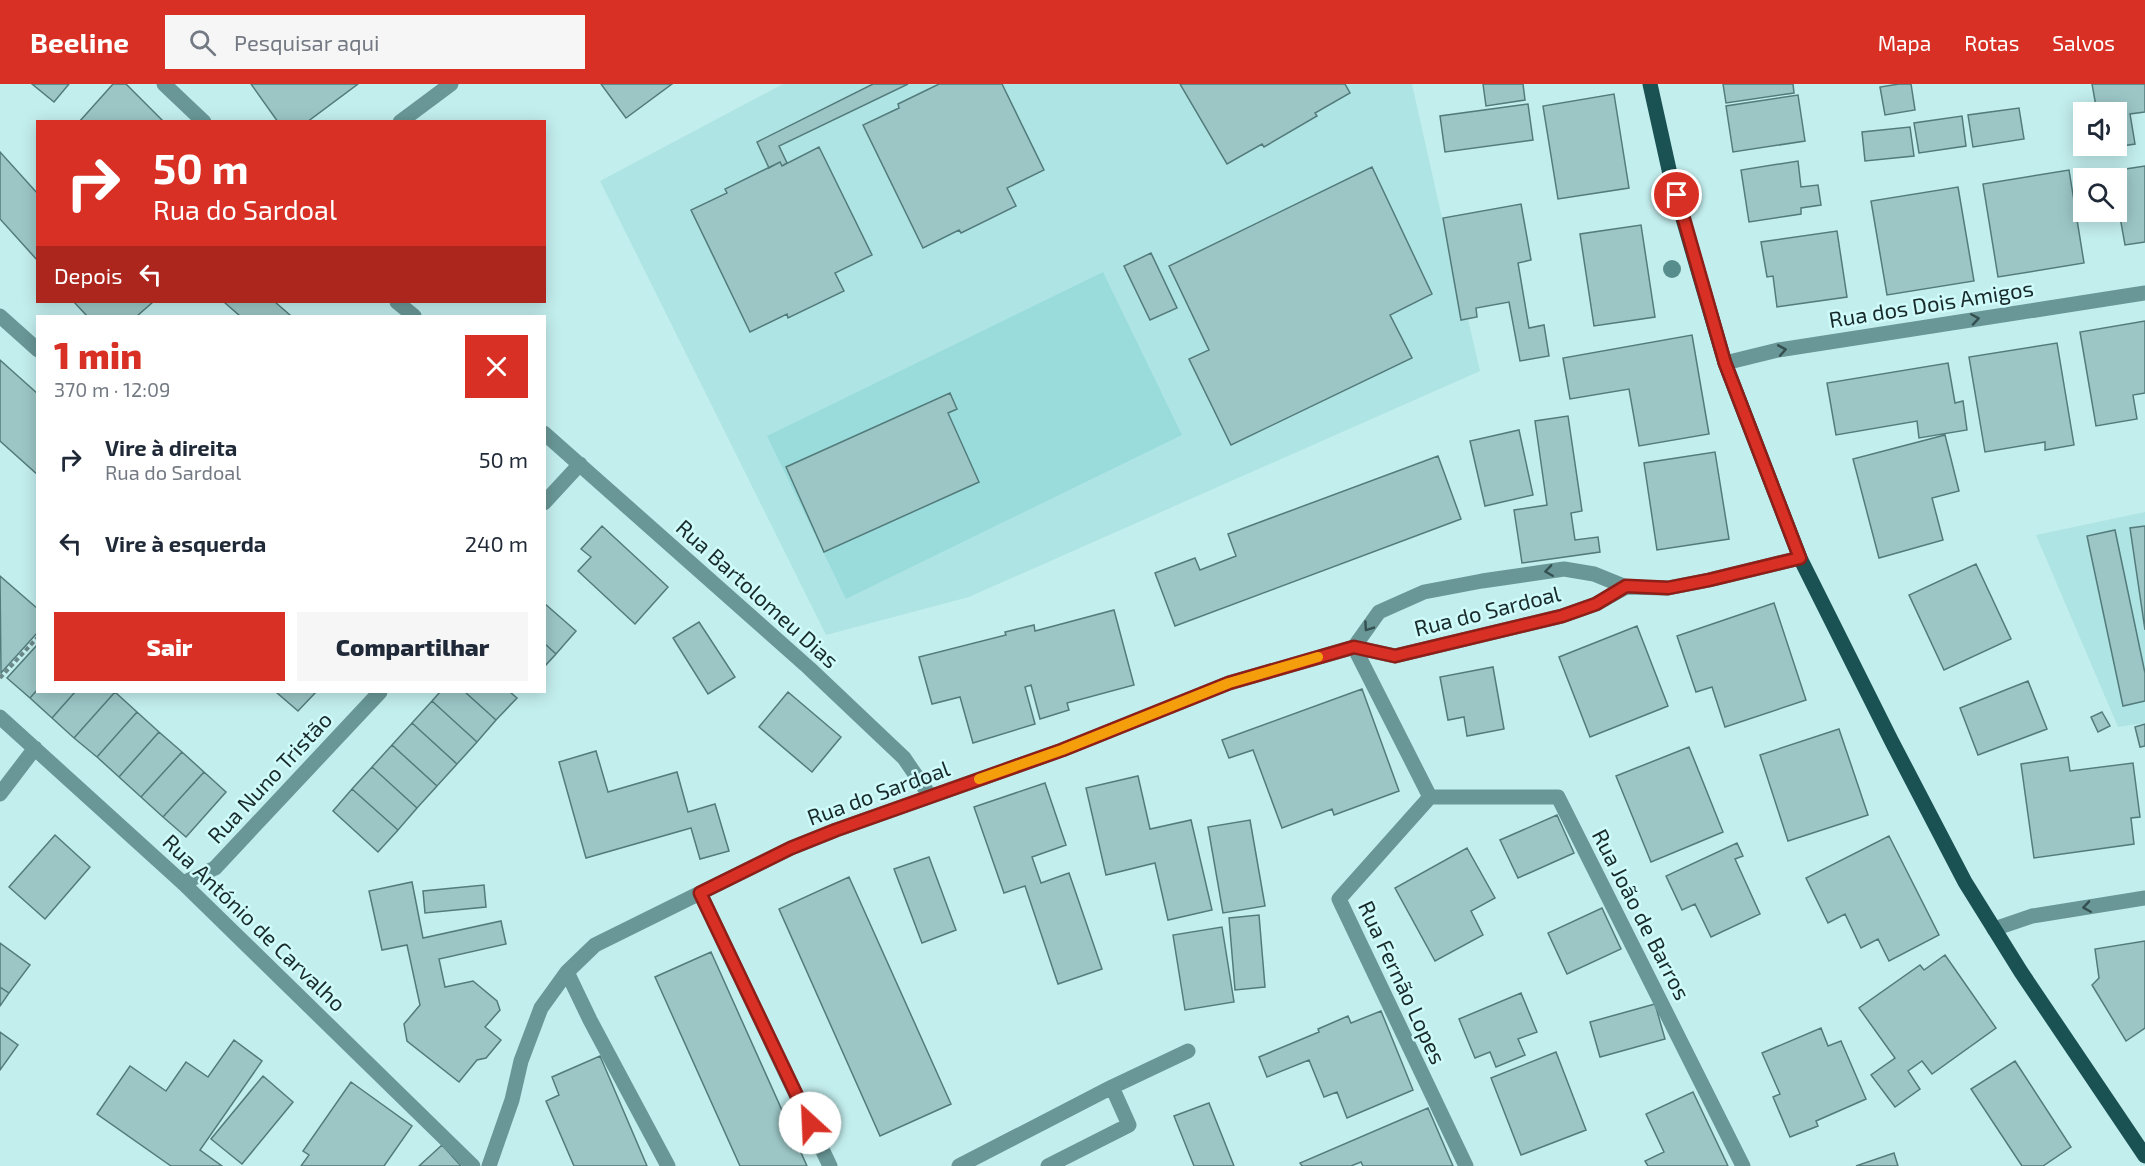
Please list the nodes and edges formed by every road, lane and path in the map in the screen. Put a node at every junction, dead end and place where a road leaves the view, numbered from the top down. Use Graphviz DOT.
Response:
graph roads {
  1 [pos="164,84"];
  2 [pos="451,84"];
  3 [pos="1650,84"];
  4 [pos="202,120"];
  5 [pos="403,120"];
  6 [pos="2145,293"];
  7 [pos="398,303"];
  8 [pos="413,315"];
  9 [pos="0,316"];
  10 [pos="36,348"];
  11 [pos="1725,363"];
  12 [pos="546,435"];
  13 [pos="580,464"];
  14 [pos="546,501"];
  15 [pos="1800,558"];
  16 [pos="1626,586"];
  17 [pos="36,639"];
  18 [pos="1354,647"];
  19 [pos="0,678"];
  20 [pos="379,693"];
  21 [pos="0,717"];
  22 [pos="35,748"];
  23 [pos="0,794"];
  24 [pos="930,796"];
  25 [pos="1430,797"];
  26 [pos="183,882"];
  27 [pos="700,893"];
  28 [pos="2145,898"];
  29 [pos="1994,929"];
  30 [pos="567,972"];
  31 [pos="1188,1051"];
  32 [pos="1112,1087"];
  33 [pos="2145,1156"];
  34 [pos="473,1166"];
  35 [pos="489,1166"];
  36 [pos="668,1166"];
  37 [pos="830,1166"];
  38 [pos="959,1166"];
  39 [pos="1048,1166"];
  40 [pos="1466,1166"];
  41 [pos="1743,1166"];
  1 -- 4 [label="street"];
  2 -- 5 [label="street"];
  3 -- 11 [label="main road"];
  11 -- 6 [label="street, Rua dos Dois Amigos, one-way"];
  7 -- 8 [label="street"];
  9 -- 10 [label="street"];
  11 -- 15 [label="main road"];
  12 -- 13 [label="street, Rua Bartolomeu Dias"];
  13 -- 14 [label="street"];
  13 -- 24 [label="street, Rua Bartolomeu Dias"];
  15 -- 16 [label="street, Rua do Sardoal"];
  15 -- 29 [label="main road"];
  16 -- 18 [label="street, Rua do Sardoal"];
  16 -- 18 [label="street, Rua do Sardoal, one-way"];
  17 -- 19 [label="path"];
  18 -- 24 [label="street, Rua do Sardoal"];
  18 -- 25 [label="street"];
  20 -- 26 [label="street, Rua Nuno Tristão"];
  21 -- 22 [label="street, Rua António de Carvalho"];
  22 -- 23 [label="street"];
  22 -- 26 [label="street, Rua António de Carvalho"];
  24 -- 27 [label="street, Rua do Sardoal"];
  25 -- 40 [label="street, Rua Fernão Lopes"];
  25 -- 41 [label="street, Rua João de Barros"];
  26 -- 34 [label="street, Rua António de Carvalho"];
  27 -- 30 [label="street, Rua do Sardoal"];
  27 -- 37 [label="street"];
  28 -- 29 [label="street, one-way"];
  29 -- 33 [label="main road"];
  30 -- 35 [label="street, Rua do Sardoal"];
  30 -- 36 [label="street"];
  31 -- 32 [label="street"];
  32 -- 38 [label="street"];
  32 -- 39 [label="street"];
}
